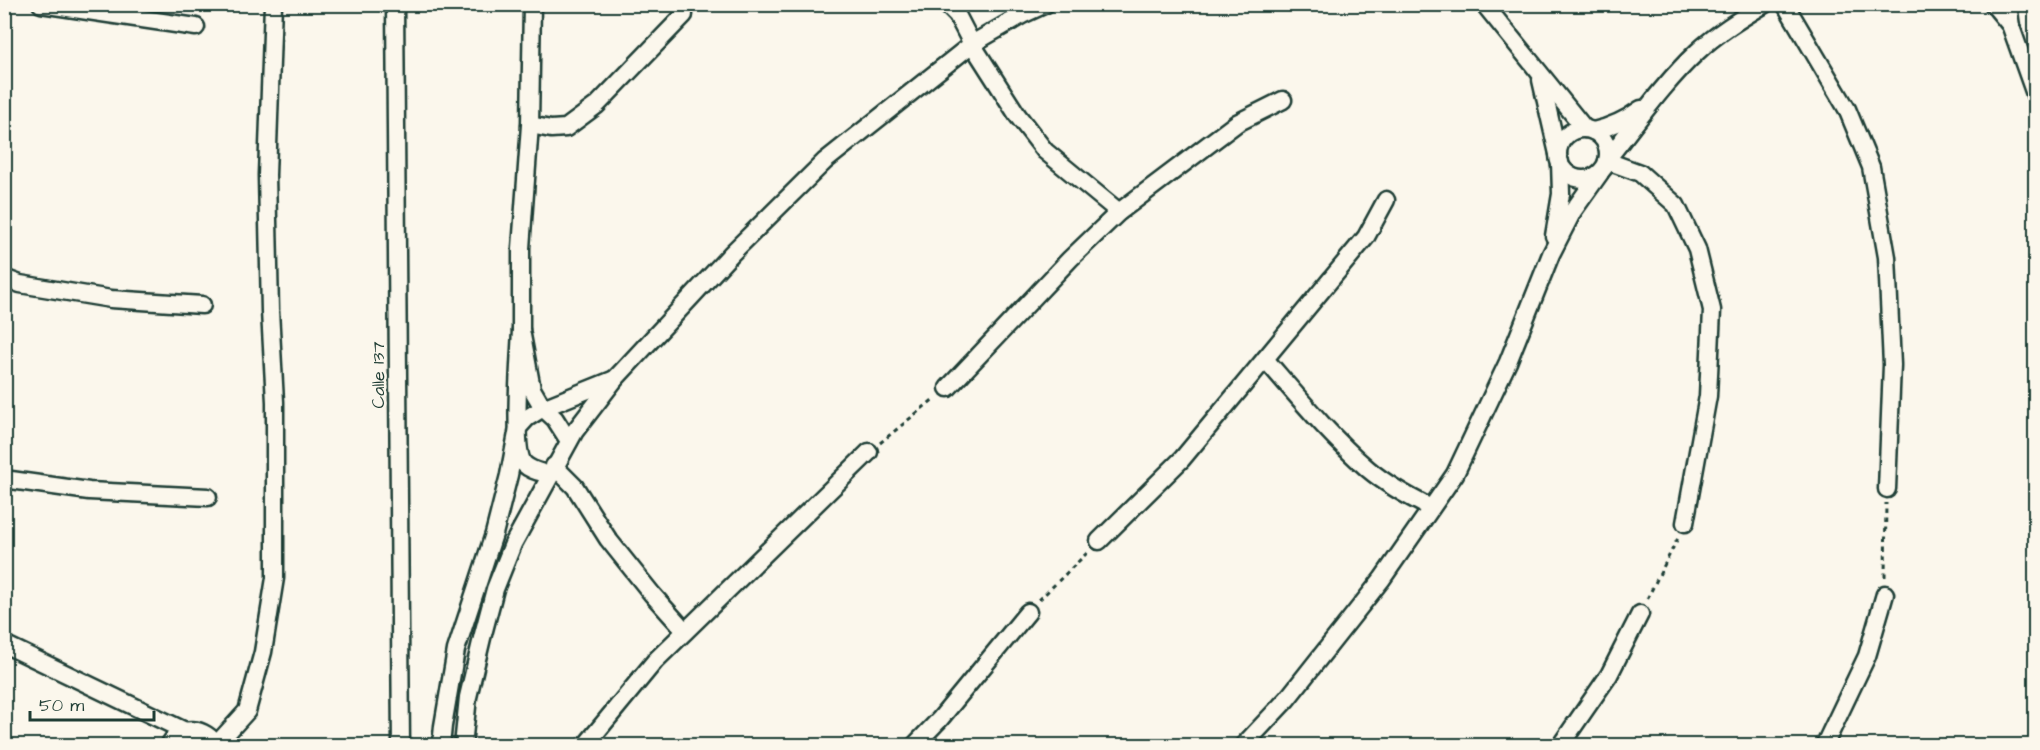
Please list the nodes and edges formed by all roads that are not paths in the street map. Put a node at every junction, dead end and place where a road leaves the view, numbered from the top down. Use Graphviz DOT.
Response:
graph roads {
  1 [pos="41,4"];
  2 [pos="273,4"];
  3 [pos="395,4"];
  4 [pos="532,4"];
  5 [pos="946,4"];
  6 [pos="1046,4"];
  7 [pos="1484,4"];
  8 [pos="1765,4"];
  9 [pos="1785,4"];
  10 [pos="1994,4"];
  11 [pos="2008,4"];
  12 [pos="684,15"];
  13 [pos="196,27"];
  14 [pos="2011,27"];
  15 [pos="972,44"];
  16 [pos="1539,73"];
  17 [pos="2036,97"];
  18 [pos="1654,99"];
  19 [pos="1283,100"];
  20 [pos="530,125"];
  21 [pos="1589,130"];
  22 [pos="1559,158"];
  23 [pos="1605,164"];
  24 [pos="1386,200"];
  25 [pos="1119,212"];
  26 [pos="1551,255"];
  27 [pos="4,278"];
  28 [pos="202,305"];
  29 [pos="520,330"];
  30 [pos="1265,359"];
  31 [pos="615,379"];
  32 [pos="948,388"];
  33 [pos="543,408"];
  34 [pos="518,428"];
  35 [pos="569,441"];
  36 [pos="869,452"];
  37 [pos="552,470"];
  38 [pos="4,482"];
  39 [pos="1887,489"];
  40 [pos="208,497"];
  41 [pos="1431,508"];
  42 [pos="1685,524"];
  43 [pos="1099,541"];
  44 [pos="1885,594"];
  45 [pos="1028,612"];
  46 [pos="1640,614"];
  47 [pos="685,631"];
  48 [pos="4,644"];
  49 [pos="185,731"];
  50 [pos="217,745"];
  51 [pos="169,746"];
  52 [pos="401,746"];
  53 [pos="441,746"];
  54 [pos="462,746"];
  55 [pos="585,746"];
  56 [pos="914,746"];
  57 [pos="1243,746"];
  58 [pos="1560,746"];
  59 [pos="1824,746"];
  1 -- 13 [label="street"];
  2 -- 50 [label="street"];
  3 -- 52 [label="street, Calle 137"];
  4 -- 20 [label="street"];
  5 -- 15 [label="street"];
  6 -- 15 [label="street"];
  7 -- 16 [label="street"];
  8 -- 18 [label="street"];
  9 -- 39 [label="street"];
  10 -- 14 [label="street"];
  11 -- 14 [label="street"];
  12 -- 20 [label="street"];
  14 -- 17 [label="street"];
  15 -- 25 [label="street"];
  15 -- 31 [label="street"];
  16 -- 21 [label="street"];
  16 -- 22 [label="street"];
  18 -- 21 [label="street"];
  18 -- 23 [label="street"];
  19 -- 25 [label="street"];
  20 -- 29 [label="street"];
  21 -- 22 [label="street"];
  21 -- 23 [label="street"];
  22 -- 23 [label="street"];
  22 -- 26 [label="street"];
  23 -- 26 [label="street"];
  23 -- 42 [label="street"];
  24 -- 30 [label="street"];
  25 -- 32 [label="street"];
  26 -- 41 [label="street"];
  27 -- 28 [label="street"];
  29 -- 33 [label="street"];
  29 -- 34 [label="street"];
  30 -- 41 [label="street"];
  30 -- 43 [label="street"];
  31 -- 33 [label="street"];
  31 -- 35 [label="street"];
  33 -- 34 [label="street"];
  33 -- 35 [label="street"];
  34 -- 37 [label="street"];
  34 -- 53 [label="street"];
  35 -- 37 [label="street"];
  36 -- 47 [label="street"];
  37 -- 47 [label="street"];
  37 -- 54 [label="street"];
  38 -- 40 [label="street"];
  41 -- 57 [label="street"];
  44 -- 59 [label="street"];
  45 -- 56 [label="street"];
  46 -- 58 [label="street"];
  47 -- 55 [label="street"];
  48 -- 49 [label="street"];
  49 -- 50 [label="street"];
  49 -- 51 [label="street"];
}
